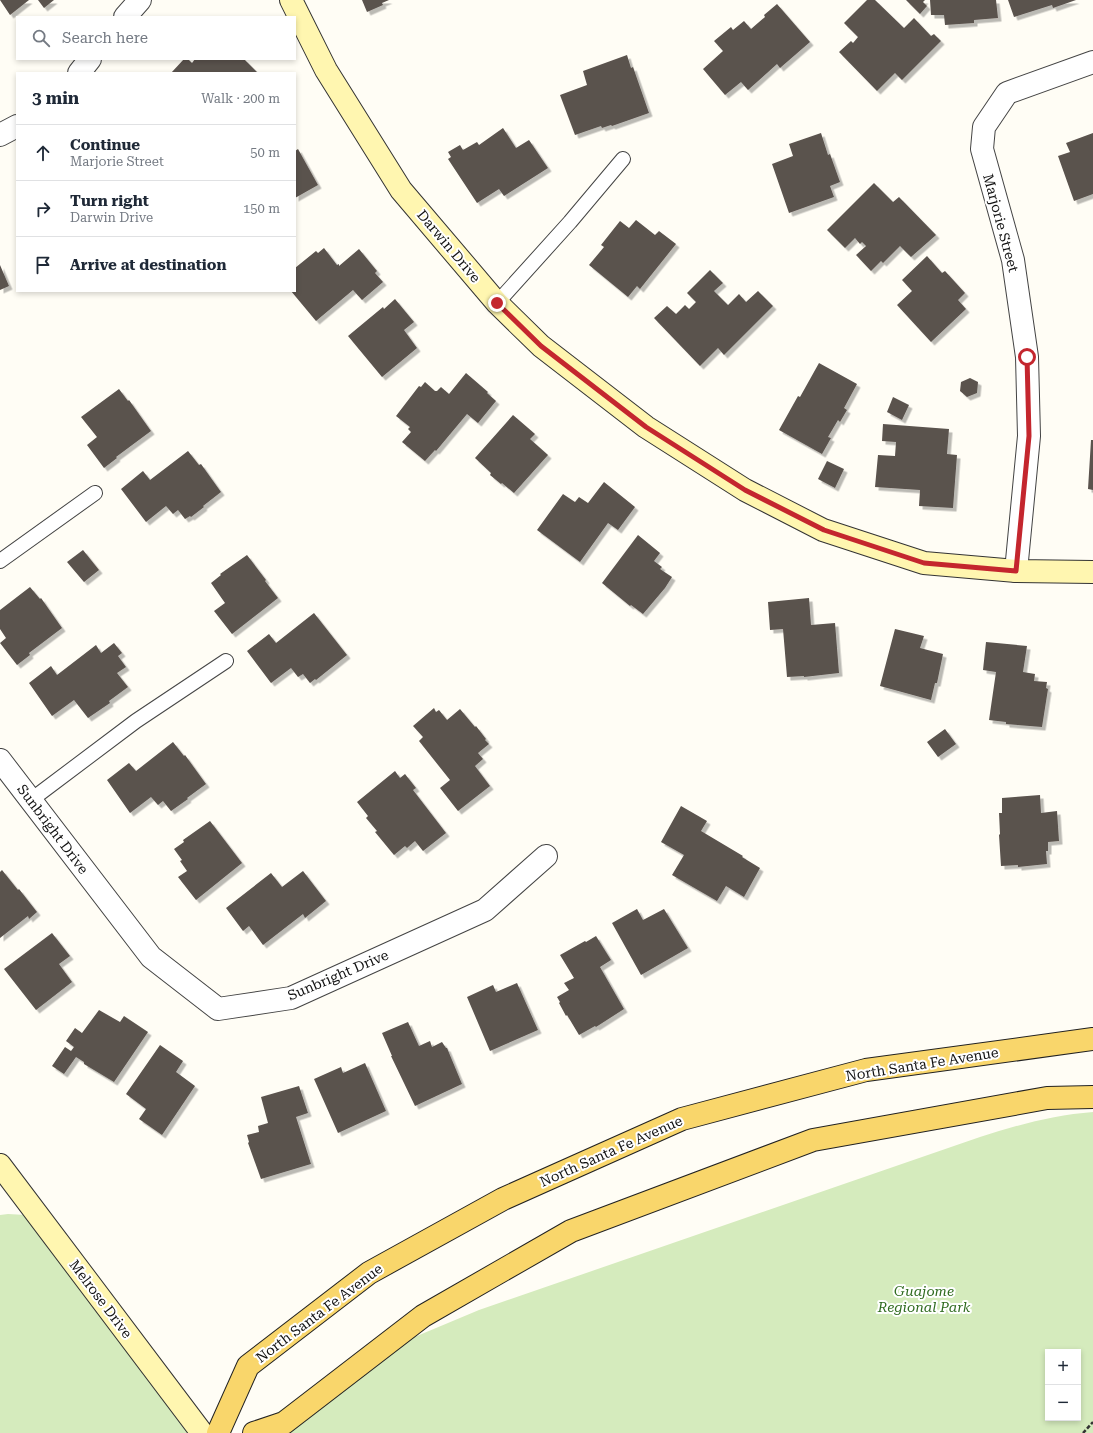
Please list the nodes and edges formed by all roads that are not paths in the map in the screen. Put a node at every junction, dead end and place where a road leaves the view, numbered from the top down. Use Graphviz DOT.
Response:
graph roads {
  1 [pos="140,0"];
  2 [pos="292,0"];
  3 [pos="126,16"];
  4 [pos="89,60"];
  5 [pos="1093,62"];
  6 [pos="79,72"];
  7 [pos="16,127"];
  8 [pos="0,135"];
  9 [pos="623,159"];
  10 [pos="497,303"];
  11 [pos="95,494"];
  12 [pos="0,561"];
  13 [pos="1016,571"];
  14 [pos="1093,572"];
  15 [pos="226,661"];
  16 [pos="0,760"];
  17 [pos="31,800"];
  18 [pos="546,856"];
  19 [pos="1093,1039"];
  20 [pos="1093,1096"];
  21 [pos="3,1176"];
  22 [pos="202,1433"];
  23 [pos="218,1433"];
  24 [pos="254,1433"];
  1 -- 3 [label="street"];
  2 -- 10 [label="street, Darwin Drive"];
  4 -- 6 [label="street"];
  5 -- 13 [label="street, Marjorie Street"];
  7 -- 8 [label="street"];
  9 -- 10 [label="lane"];
  10 -- 13 [label="street, Darwin Drive"];
  11 -- 12 [label="lane"];
  13 -- 14 [label="street, Darwin Drive"];
  15 -- 17 [label="lane"];
  16 -- 17 [label="street, Sunbright Drive"];
  17 -- 18 [label="street, Sunbright Drive"];
  19 -- 23 [label="main road, North Santa Fe Avenue"];
  20 -- 24 [label="main road"];
  21 -- 22 [label="street, Melrose Drive"];
}
